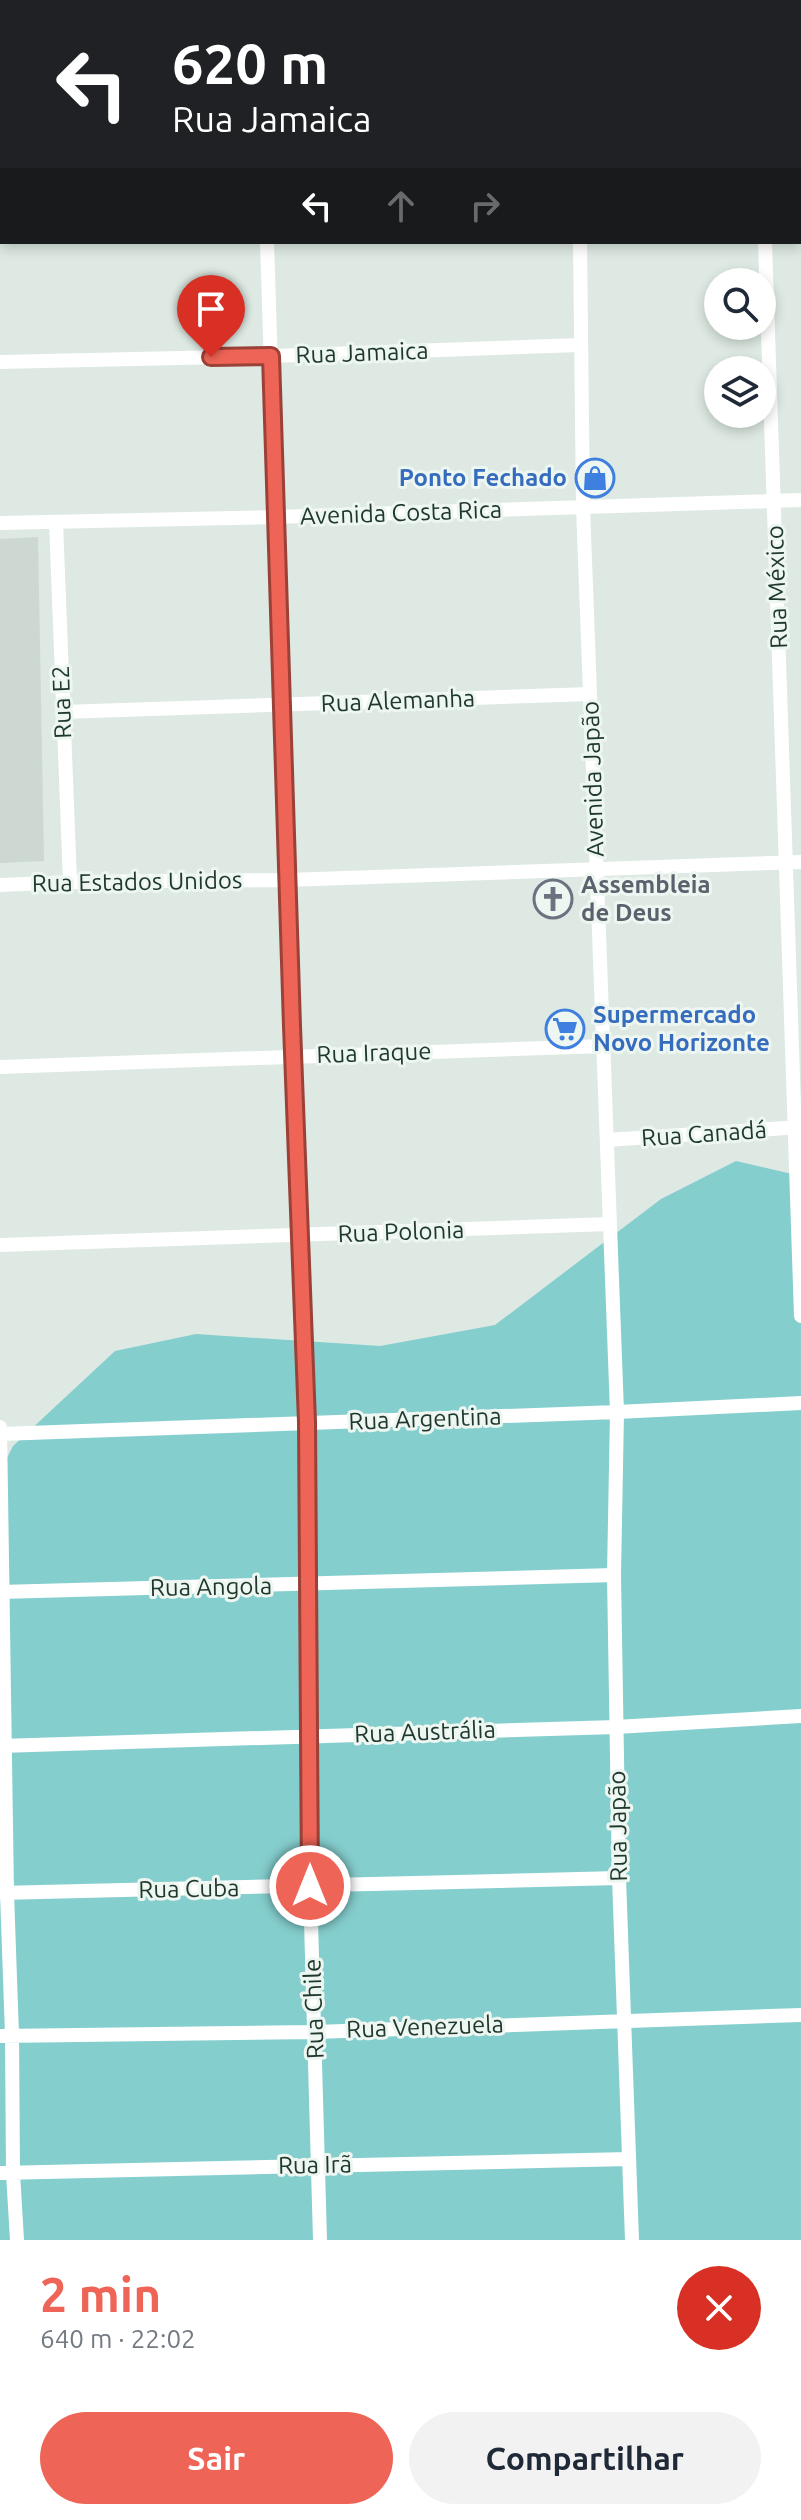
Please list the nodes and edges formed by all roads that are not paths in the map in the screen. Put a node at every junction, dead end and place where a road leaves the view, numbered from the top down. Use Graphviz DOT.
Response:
graph roads {
  1 [pos="267,244"];
  2 [pos="580,244"];
  3 [pos="765,244"];
  4 [pos="580,345"];
  5 [pos="271,356"];
  6 [pos="0,362"];
  7 [pos="774,500"];
  8 [pos="801,500"];
  9 [pos="583,507"];
  10 [pos="276,517"];
  11 [pos="56,522"];
  12 [pos="0,523"];
  13 [pos="590,694"];
  14 [pos="283,706"];
  15 [pos="62,712"];
  16 [pos="794,862"];
  17 [pos="596,869"];
  18 [pos="287,880"];
  19 [pos="70,882"];
  20 [pos="0,885"];
  21 [pos="604,1046"];
  22 [pos="293,1055"];
  23 [pos="0,1067"];
  24 [pos="798,1127"];
  25 [pos="607,1140"];
  26 [pos="610,1224"];
  27 [pos="301,1236"];
  28 [pos="0,1245"];
  29 [pos="801,1316"];
  30 [pos="801,1403"];
  31 [pos="617,1412"];
  32 [pos="307,1422"];
  33 [pos="0,1427"];
  34 [pos="0,1434"];
  35 [pos="614,1575"];
  36 [pos="309,1585"];
  37 [pos="2,1592"];
  38 [pos="801,1716"];
  39 [pos="616,1727"];
  40 [pos="309,1736"];
  41 [pos="2,1746"];
  42 [pos="619,1878"];
  43 [pos="310,1886"];
  44 [pos="4,1893"];
  45 [pos="801,2015"];
  46 [pos="625,2020"];
  47 [pos="315,2032"];
  48 [pos="6,2036"];
  49 [pos="629,2159"];
  50 [pos="318,2165"];
  51 [pos="7,2173"];
  52 [pos="17,2240"];
  53 [pos="320,2240"];
  54 [pos="632,2240"];
  1 -- 5 [label="street, Rua Chile"];
  2 -- 4 [label="street, Avenida Japão"];
  3 -- 7 [label="street, Rua México"];
  4 -- 5 [label="street, Rua Jamaica"];
  4 -- 9 [label="street, Avenida Japão"];
  5 -- 6 [label="street, Rua Jamaica"];
  5 -- 10 [label="street, Rua Chile"];
  7 -- 8 [label="street, Avenida Costa Rica"];
  7 -- 9 [label="street, Avenida Costa Rica"];
  7 -- 16 [label="street, Rua México"];
  9 -- 10 [label="street, Avenida Costa Rica"];
  9 -- 13 [label="street, Avenida Japão"];
  10 -- 11 [label="street, Avenida Costa Rica"];
  10 -- 14 [label="street, Rua Chile"];
  11 -- 12 [label="street, Avenida Costa Rica"];
  11 -- 15 [label="street, Rua E2"];
  13 -- 14 [label="street, Rua Alemanha"];
  13 -- 17 [label="street, Avenida Japão"];
  14 -- 15 [label="street, Rua Alemanha"];
  14 -- 18 [label="street, Rua Chile"];
  15 -- 19 [label="street, Rua E2"];
  16 -- 17 [label="street, Rua Estados Unidos"];
  16 -- 24 [label="street, Rua México"];
  17 -- 18 [label="street, Rua Estados Unidos"];
  17 -- 21 [label="street, Avenida Japão"];
  18 -- 19 [label="street, Rua Estados Unidos"];
  18 -- 22 [label="street, Rua Chile"];
  19 -- 20 [label="street, Rua Estados Unidos"];
  21 -- 22 [label="street, Rua Iraque"];
  21 -- 25 [label="street, Avenida Japão"];
  22 -- 23 [label="street, Rua Iraque"];
  22 -- 27 [label="street, Rua Chile"];
  24 -- 25 [label="street, Rua Canadá"];
  24 -- 29 [label="street, Rua México"];
  25 -- 26 [label="street, Avenida Japão"];
  26 -- 27 [label="street, Rua Polonia"];
  26 -- 31 [label="street, Avenida Japão"];
  27 -- 28 [label="street, Rua Polonia"];
  27 -- 32 [label="street, Rua Chile"];
  30 -- 31 [label="street, Rua Argentina"];
  31 -- 32 [label="street, Rua Argentina"];
  31 -- 35 [label="street, Rua Japão"];
  32 -- 34 [label="street, Rua Argentina"];
  32 -- 36 [label="street, Rua Chile"];
  33 -- 34 [label="street"];
  34 -- 37 [label="street"];
  35 -- 36 [label="street, Rua Angola"];
  35 -- 39 [label="street, Rua Japão"];
  36 -- 37 [label="street, Rua Angola"];
  36 -- 40 [label="street, Rua Chile"];
  37 -- 41 [label="street"];
  38 -- 39 [label="street, Rua Austrália"];
  39 -- 40 [label="street, Rua Austrália"];
  39 -- 42 [label="street, Rua Japão"];
  40 -- 41 [label="street, Rua Austrália"];
  40 -- 43 [label="street, Rua Chile"];
  41 -- 44 [label="street"];
  42 -- 43 [label="street, Rua Cuba"];
  42 -- 46 [label="street, Rua Japão"];
  43 -- 44 [label="street, Rua Cuba"];
  43 -- 47 [label="street, Rua Chile"];
  44 -- 48 [label="street"];
  45 -- 46 [label="street, Rua Venezuela"];
  46 -- 47 [label="street, Rua Venezuela"];
  46 -- 49 [label="street, Rua Japão"];
  47 -- 48 [label="street, Rua Venezuela"];
  47 -- 50 [label="street, Rua Chile"];
  48 -- 51 [label="street"];
  49 -- 50 [label="street, Rua Irã"];
  49 -- 54 [label="street, Rua Japão"];
  50 -- 51 [label="street, Rua Irã"];
  50 -- 53 [label="street, Rua Chile"];
  51 -- 52 [label="street"];
}
